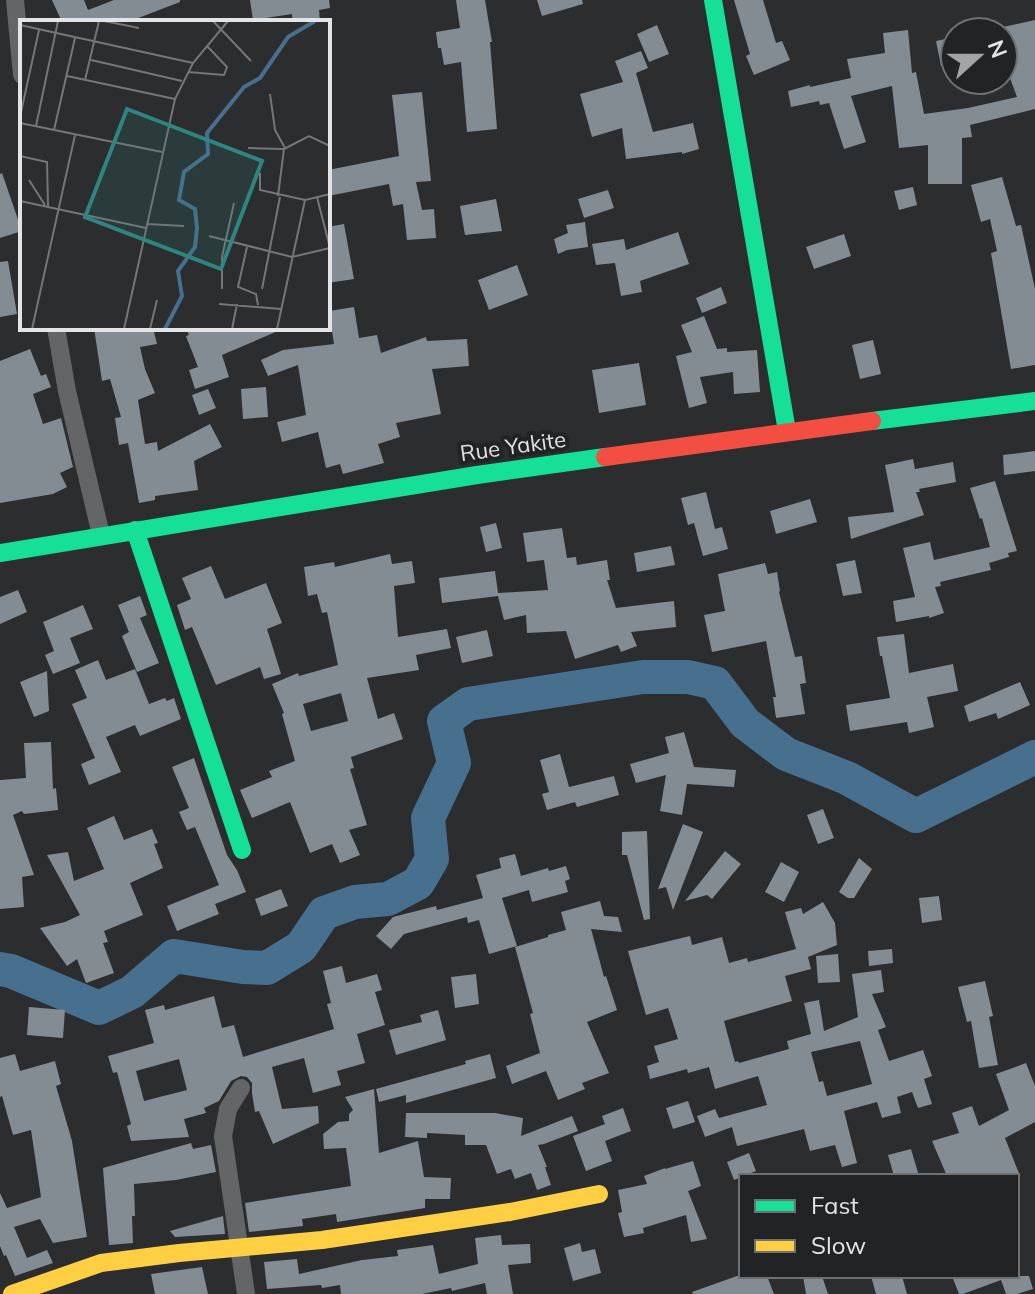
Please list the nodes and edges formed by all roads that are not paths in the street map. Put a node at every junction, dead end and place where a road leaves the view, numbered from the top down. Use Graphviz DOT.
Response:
graph roads {
  1 [pos="15,0"];
  2 [pos="713,0"];
  3 [pos="20,54"];
  4 [pos="56,330"];
  5 [pos="1035,401"];
  6 [pos="787,431"];
  7 [pos="135,530"];
  8 [pos="101,535"];
  9 [pos="0,553"];
  10 [pos="242,850"];
  11 [pos="241,1088"];
  12 [pos="599,1194"];
  13 [pos="238,1249"];
  14 [pos="12,1294"];
  15 [pos="246,1294"];
  1 -- 3 [label="street"];
  2 -- 6 [label="street"];
  4 -- 8 [label="street"];
  5 -- 6 [label="street, Rue Yakite"];
  6 -- 7 [label="street, Rue Yakite"];
  7 -- 8 [label="street, Rue Yakite"];
  7 -- 10 [label="street"];
  8 -- 9 [label="street, Rue Yakite"];
  11 -- 13 [label="street"];
  12 -- 13 [label="street"];
  13 -- 14 [label="street"];
  13 -- 15 [label="street"];
}
